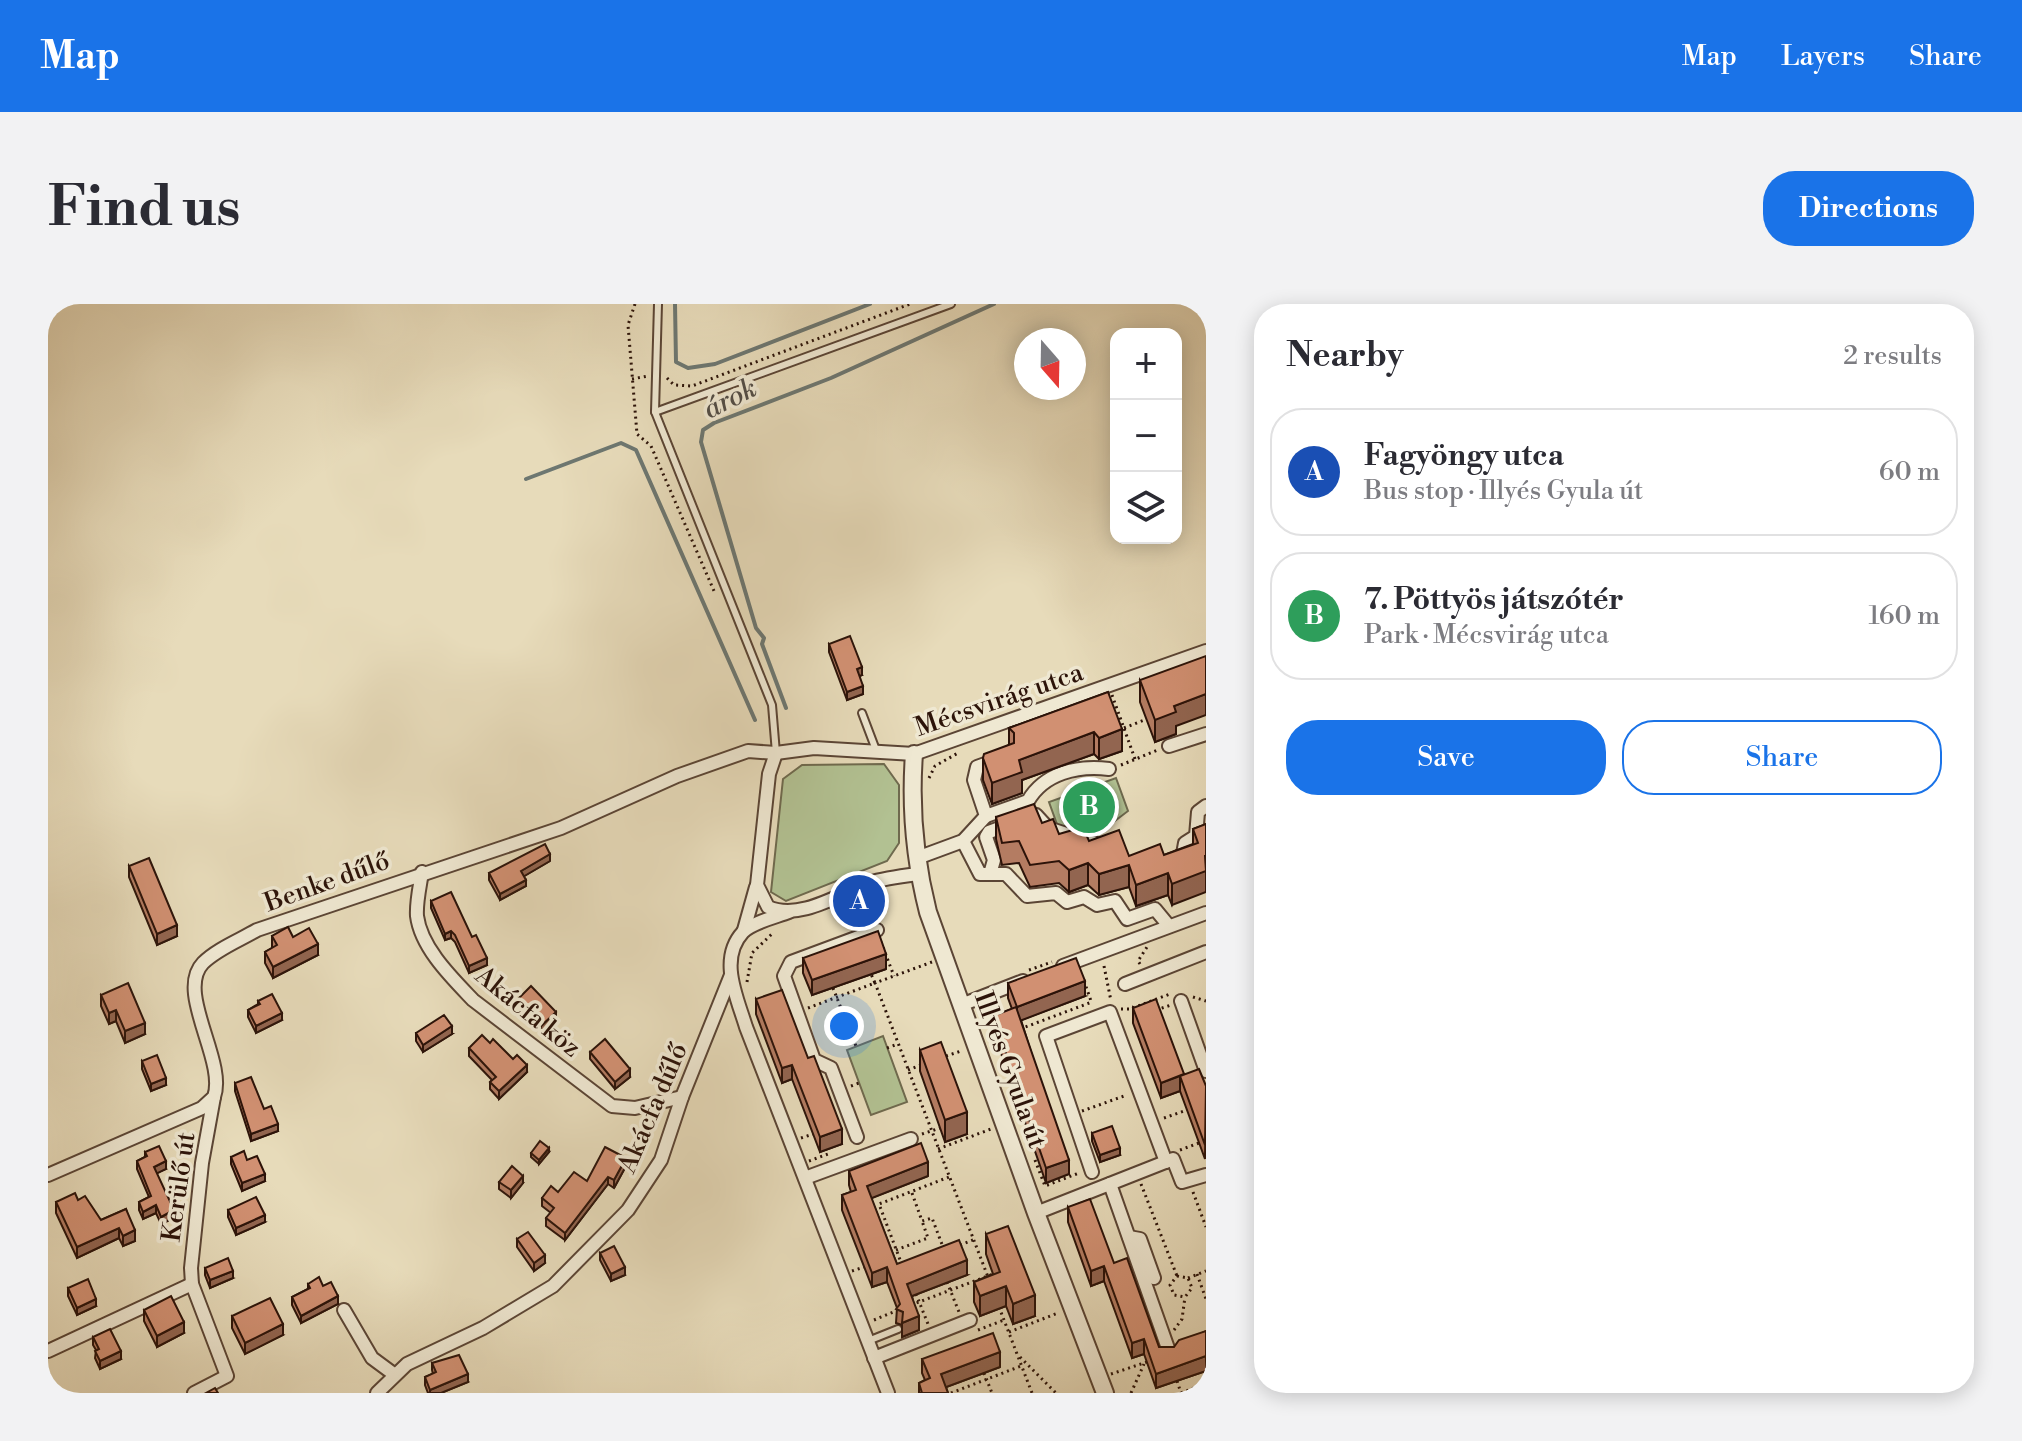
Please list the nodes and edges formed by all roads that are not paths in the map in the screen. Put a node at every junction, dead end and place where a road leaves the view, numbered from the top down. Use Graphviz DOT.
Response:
graph roads {
  1 [pos="658,304"];
  2 [pos="951,304"];
  3 [pos="655,412"];
  4 [pos="1206,651"];
  5 [pos="862,713"];
  6 [pos="1206,734"];
  7 [pos="1169,746"];
  8 [pos="876,750"];
  9 [pos="776,753"];
  10 [pos="914,754"];
  11 [pos="1005,757"];
  12 [pos="1109,769"];
  13 [pos="1206,806"];
  14 [pos="986,816"];
  15 [pos="963,841"];
  16 [pos="1111,845"];
  17 [pos="1169,861"];
  18 [pos="918,866"];
  19 [pos="422,872"];
  20 [pos="990,874"];
  21 [pos="757,885"];
  22 [pos="789,912"];
  23 [pos="1206,913"];
  24 [pos="1169,926"];
  25 [pos="744,930"];
  26 [pos="877,930"];
  27 [pos="1206,952"];
  28 [pos="1051,971"];
  29 [pos="731,975"];
  30 [pos="1037,976"];
  31 [pos="1125,984"];
  32 [pos="789,991"];
  33 [pos="775,996"];
  34 [pos="1181,997"];
  35 [pos="760,1001"];
  36 [pos="961,1005"];
  37 [pos="743,1007"];
  38 [pos="1206,1071"];
  39 [pos="214,1097"];
  40 [pos="682,1097"];
  41 [pos="857,1137"];
  42 [pos="911,1139"];
  43 [pos="1166,1162"];
  44 [pos="1092,1172"];
  45 [pos="48,1175"];
  46 [pos="1206,1175"];
  47 [pos="805,1178"];
  48 [pos="1110,1184"];
  49 [pos="1036,1213"];
  50 [pos="1129,1237"];
  51 [pos="1154,1278"];
  52 [pos="192,1284"];
  53 [pos="344,1310"];
  54 [pos="970,1325"];
  55 [pos="898,1329"];
  56 [pos="868,1341"];
  57 [pos="48,1351"];
  58 [pos="1170,1354"];
  59 [pos="874,1358"];
  60 [pos="395,1375"];
  61 [pos="1103,1386"];
  62 [pos="194,1393"];
  63 [pos="377,1393"];
  64 [pos="888,1393"];
  1 -- 3 [label="lane"];
  2 -- 3 [label="lane"];
  3 -- 9 [label="lane"];
  4 -- 10 [label="street, Mécsvirág utca"];
  5 -- 8 [label="lane"];
  6 -- 7 [label="street"];
  8 -- 9 [label="street, Mécsvirág utca"];
  8 -- 10 [label="street, Mécsvirág utca"];
  9 -- 19 [label="street, Benke dűlő"];
  9 -- 21 [label="street, Akácfa dűlő"];
  10 -- 18 [label="street, Illyés Gyula út"];
  11 -- 14 [label="street"];
  12 -- 14 [label="street"];
  13 -- 17 [label="street"];
  14 -- 15 [label="street"];
  15 -- 18 [label="street"];
  15 -- 20 [label="street"];
  16 -- 20 [label="street"];
  18 -- 22 [label="street"];
  18 -- 36 [label="street, Illyés Gyula út"];
  19 -- 39 [label="street, Benke dűlő"];
  19 -- 40 [label="street, Akácfa köz"];
  20 -- 24 [label="street"];
  21 -- 22 [label="street"];
  21 -- 25 [label="street, Akácfa dűlő"];
  22 -- 25 [label="street"];
  23 -- 24 [label="street"];
  24 -- 28 [label="street"];
  25 -- 29 [label="street, Akácfa dűlő"];
  26 -- 32 [label="street"];
  27 -- 31 [label="street"];
  29 -- 37 [label="street"];
  29 -- 40 [label="street, Akácfa dűlő"];
  30 -- 36 [label="street"];
  32 -- 33 [label="street"];
  32 -- 41 [label="street"];
  34 -- 38 [label="street"];
  35 -- 37 [label="street"];
  36 -- 49 [label="street, Illyés Gyula út"];
  37 -- 47 [label="street"];
  39 -- 45 [label="street"];
  39 -- 52 [label="street, Kerülő út"];
  40 -- 60 [label="street, Akácfa dűlő"];
  42 -- 47 [label="street"];
  43 -- 44 [label="street"];
  43 -- 46 [label="street"];
  43 -- 48 [label="street"];
  47 -- 56 [label="street"];
  48 -- 49 [label="street"];
  48 -- 50 [label="street"];
  49 -- 61 [label="street, Illyés Gyula út"];
  50 -- 51 [label="street"];
  50 -- 58 [label="street"];
  52 -- 57 [label="street"];
  52 -- 62 [label="street, Kerülő út"];
  53 -- 60 [label="street"];
  54 -- 59 [label="street"];
  55 -- 56 [label="lane"];
  56 -- 59 [label="street"];
  59 -- 64 [label="street"];
  60 -- 63 [label="street, Akácfa dűlő"];
}
